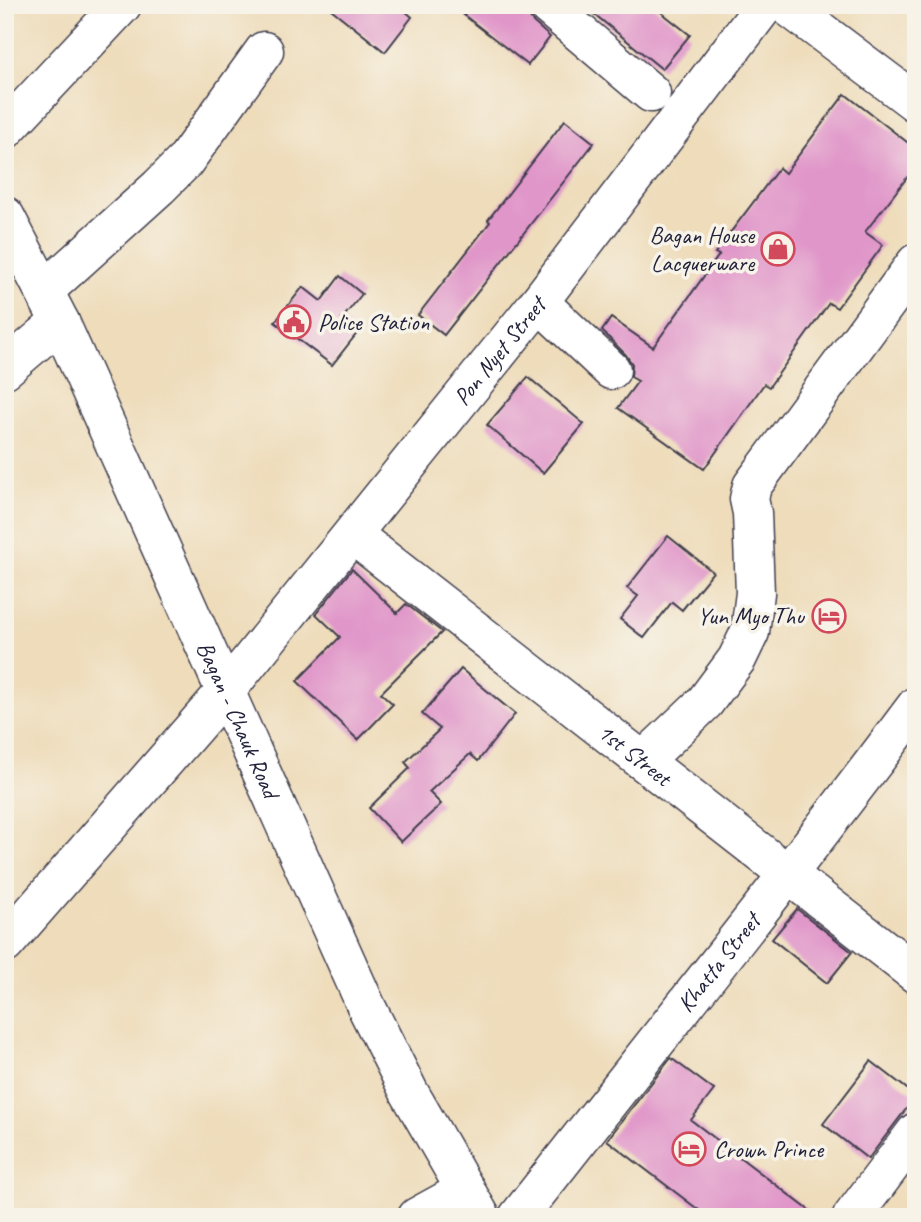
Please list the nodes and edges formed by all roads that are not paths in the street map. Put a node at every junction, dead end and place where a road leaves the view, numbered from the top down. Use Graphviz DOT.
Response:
graph roads {
  1 [pos="122,5"];
  2 [pos="547,5"];
  3 [pos="765,5"];
  4 [pos="786,5"];
  5 [pos="264,51"];
  6 [pos="651,93"];
  7 [pos="916,103"];
  8 [pos="5,130"];
  9 [pos="5,216"];
  10 [pos="916,262"];
  11 [pos="539,302"];
  12 [pos="52,306"];
  13 [pos="5,369"];
  14 [pos="611,370"];
  15 [pos="352,535"];
  16 [pos="225,692"];
  17 [pos="916,706"];
  18 [pos="643,761"];
  19 [pos="786,874"];
  20 [pos="5,944"];
  21 [pos="916,974"];
  22 [pos="916,1132"];
  23 [pos="473,1203"];
  24 [pos="417,1217"];
  25 [pos="518,1217"];
  26 [pos="852,1217"];
  1 -- 8 [label="street"];
  2 -- 6 [label="street"];
  3 -- 11 [label="street, Pon Nyet Street"];
  4 -- 7 [label="street"];
  5 -- 12 [label="street"];
  9 -- 12 [label="street, Bagan - Chauk Road"];
  10 -- 18 [label="street"];
  11 -- 14 [label="street"];
  11 -- 15 [label="street, Pon Nyet Street"];
  12 -- 13 [label="street"];
  12 -- 16 [label="street, Bagan - Chauk Road"];
  15 -- 16 [label="street, Pon Nyet Street"];
  15 -- 18 [label="street, 1st Street"];
  16 -- 20 [label="street, Pon Nyet Street"];
  16 -- 23 [label="street, Bagan - Chauk Road"];
  17 -- 19 [label="street, Khatta Street"];
  18 -- 19 [label="street, 1st Street"];
  19 -- 21 [label="street, 1st Street"];
  19 -- 25 [label="street, Khatta Street"];
  22 -- 26 [label="street"];
  23 -- 24 [label="street"];
}
